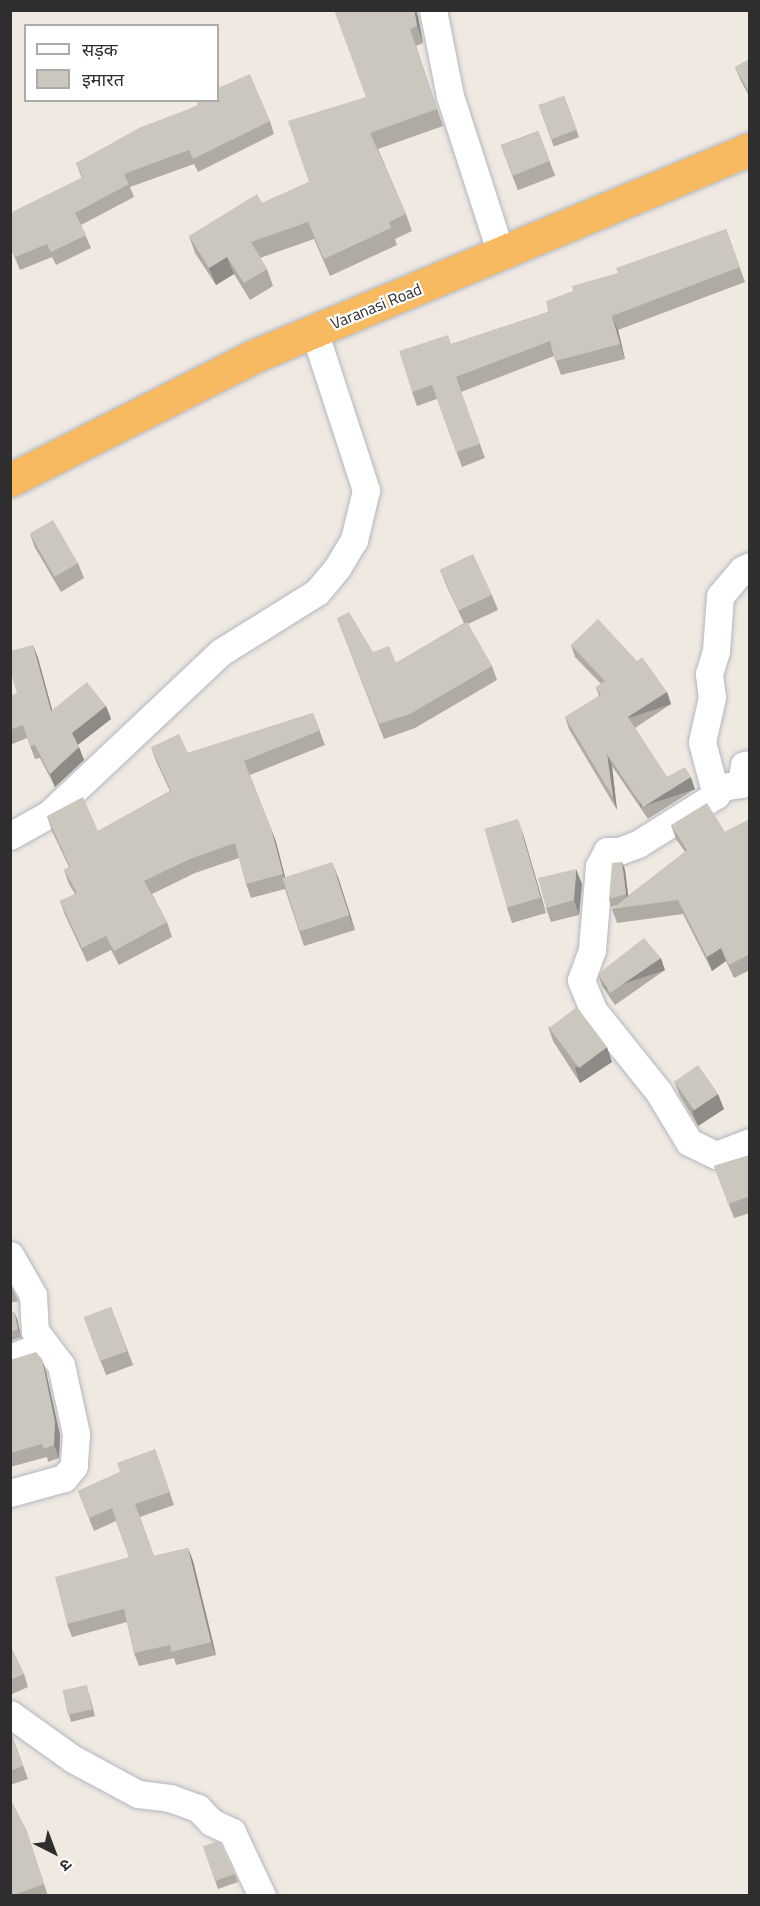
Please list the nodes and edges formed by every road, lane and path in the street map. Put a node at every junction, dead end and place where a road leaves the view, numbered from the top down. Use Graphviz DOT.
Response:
graph roads {
  1 [pos="433,10"];
  2 [pos="750,149"];
  3 [pos="501,254"];
  4 [pos="314,331"];
  5 [pos="10,480"];
  6 [pos="750,566"];
  7 [pos="750,764"];
  8 [pos="716,795"];
  9 [pos="10,836"];
  10 [pos="750,1142"];
  11 [pos="10,1255"];
  12 [pos="42,1345"];
  13 [pos="10,1358"];
  14 [pos="10,1493"];
  15 [pos="10,1714"];
  16 [pos="262,1896"];
  1 -- 3 [label="street"];
  2 -- 3 [label="highway, Varanasi Road"];
  3 -- 4 [label="highway, Varanasi Road"];
  4 -- 5 [label="highway, Varanasi Road"];
  4 -- 9 [label="street"];
  6 -- 8 [label="street"];
  7 -- 8 [label="street"];
  8 -- 10 [label="street"];
  11 -- 12 [label="street"];
  12 -- 13 [label="street"];
  12 -- 14 [label="street"];
  15 -- 16 [label="street"];
}
